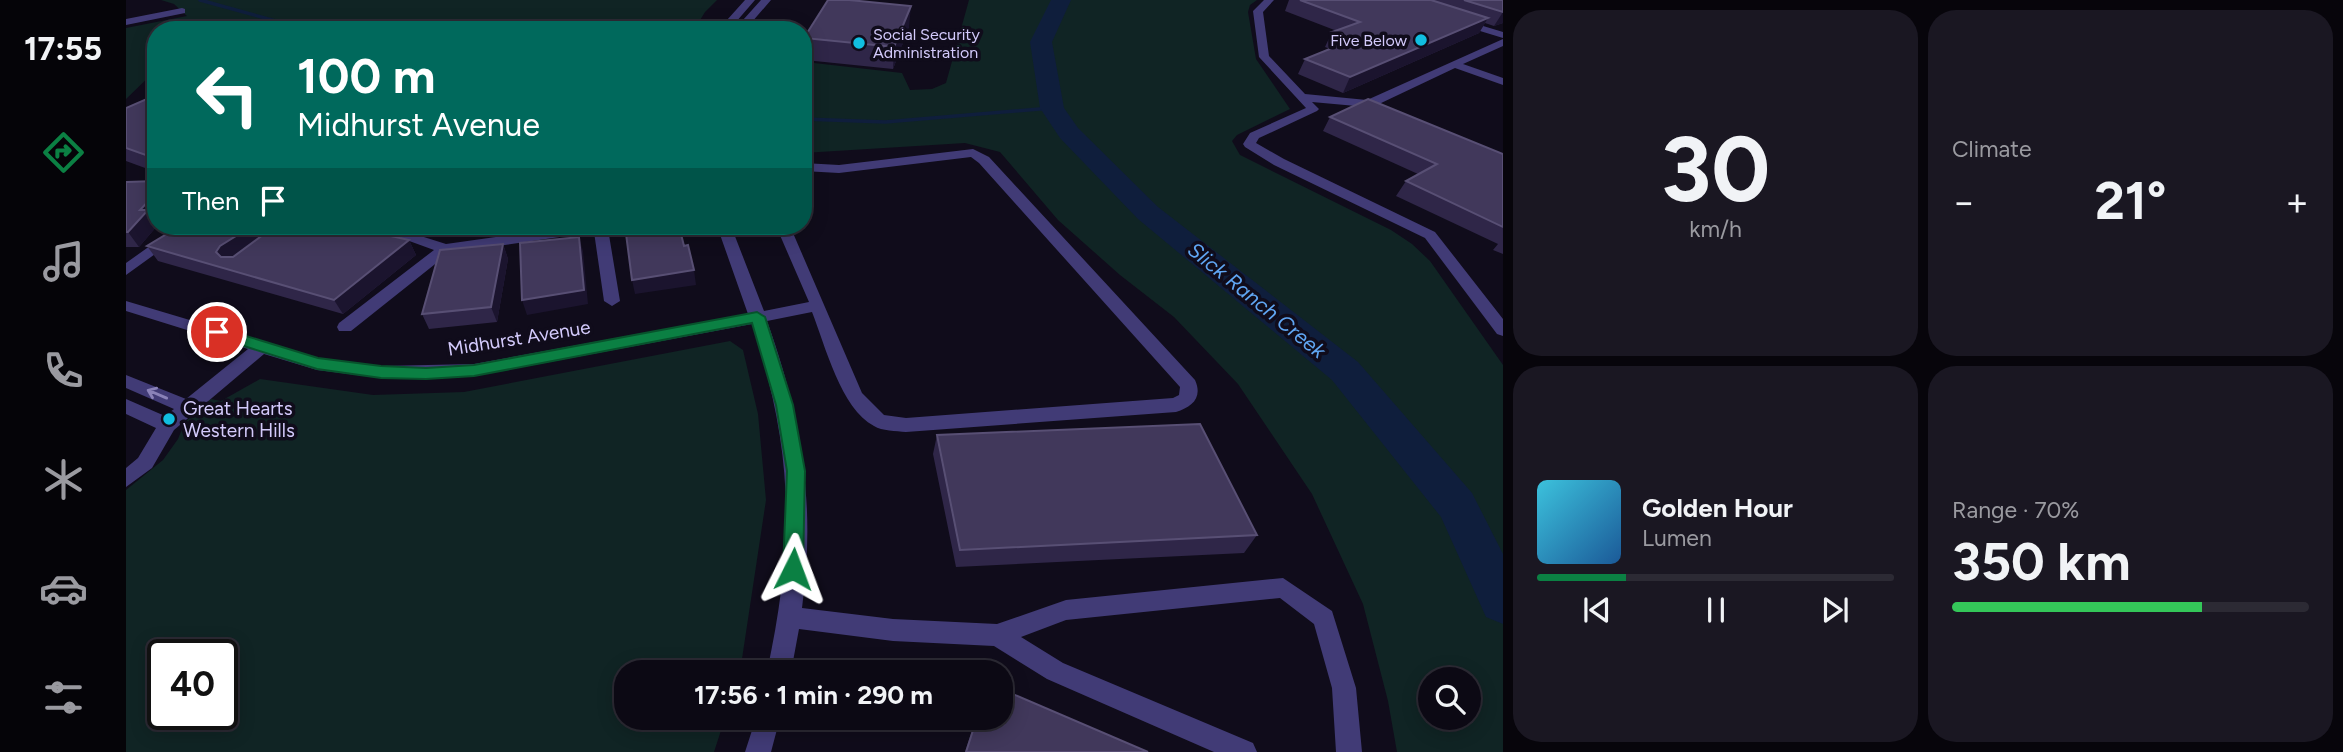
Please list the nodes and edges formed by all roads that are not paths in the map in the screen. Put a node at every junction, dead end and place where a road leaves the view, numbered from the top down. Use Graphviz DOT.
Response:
graph roads {
  1 [pos="750,0"];
  2 [pos="766,0"];
  3 [pos="1269,0"];
  4 [pos="182,11"];
  5 [pos="1452,19"];
  6 [pos="1492,19"];
  7 [pos="731,21"];
  8 [pos="747,21"];
  9 [pos="126,22"];
  10 [pos="1475,26"];
  11 [pos="1503,36"];
  12 [pos="1503,42"];
  13 [pos="1455,65"];
  14 [pos="1503,82"];
  15 [pos="1302,97"];
  16 [pos="1369,104"];
  17 [pos="1394,115"];
  18 [pos="812,168"];
  19 [pos="174,235"];
  20 [pos="402,235"];
  21 [pos="540,235"];
  22 [pos="602,235"];
  23 [pos="727,235"];
  24 [pos="787,235"];
  25 [pos="444,249"];
  26 [pos="126,270"];
  27 [pos="612,301"];
  28 [pos="126,306"];
  29 [pos="818,306"];
  30 [pos="757,317"];
  31 [pos="345,327"];
  32 [pos="1503,330"];
  33 [pos="262,345"];
  34 [pos="126,381"];
  35 [pos="126,406"];
  36 [pos="188,408"];
  37 [pos="167,425"];
  38 [pos="126,479"];
  39 [pos="789,617"];
  40 [pos="997,635"];
  41 [pos="781,660"];
  42 [pos="764,730"];
  43 [pos="758,752"];
  44 [pos="1244,752"];
  45 [pos="1349,752"];
  1 -- 7 [label="street"];
  2 -- 8 [label="street"];
  3 -- 15 [label="street"];
  4 -- 9 [label="street"];
  5 -- 10 [label="street"];
  6 -- 10 [label="street"];
  10 -- 11 [label="street"];
  12 -- 13 [label="street"];
  13 -- 14 [label="street"];
  13 -- 16 [label="street"];
  15 -- 16 [label="street"];
  15 -- 32 [label="street"];
  16 -- 17 [label="street"];
  18 -- 29 [label="street"];
  19 -- 26 [label="street"];
  20 -- 25 [label="street"];
  21 -- 25 [label="street"];
  22 -- 27 [label="street"];
  23 -- 30 [label="street"];
  24 -- 29 [label="street"];
  25 -- 31 [label="street"];
  28 -- 33 [label="street, Midhurst Avenue"];
  29 -- 30 [label="street, Midhurst Avenue"];
  30 -- 33 [label="street, Midhurst Avenue"];
  30 -- 39 [label="street"];
  33 -- 36 [label="street"];
  36 -- 34 [label="street, one-way"];
  35 -- 37 [label="street"];
  36 -- 37 [label="street"];
  37 -- 38 [label="street"];
  39 -- 40 [label="street"];
  39 -- 41 [label="street"];
  40 -- 44 [label="street"];
  40 -- 45 [label="street"];
  42 -- 43 [label="street"];
}
